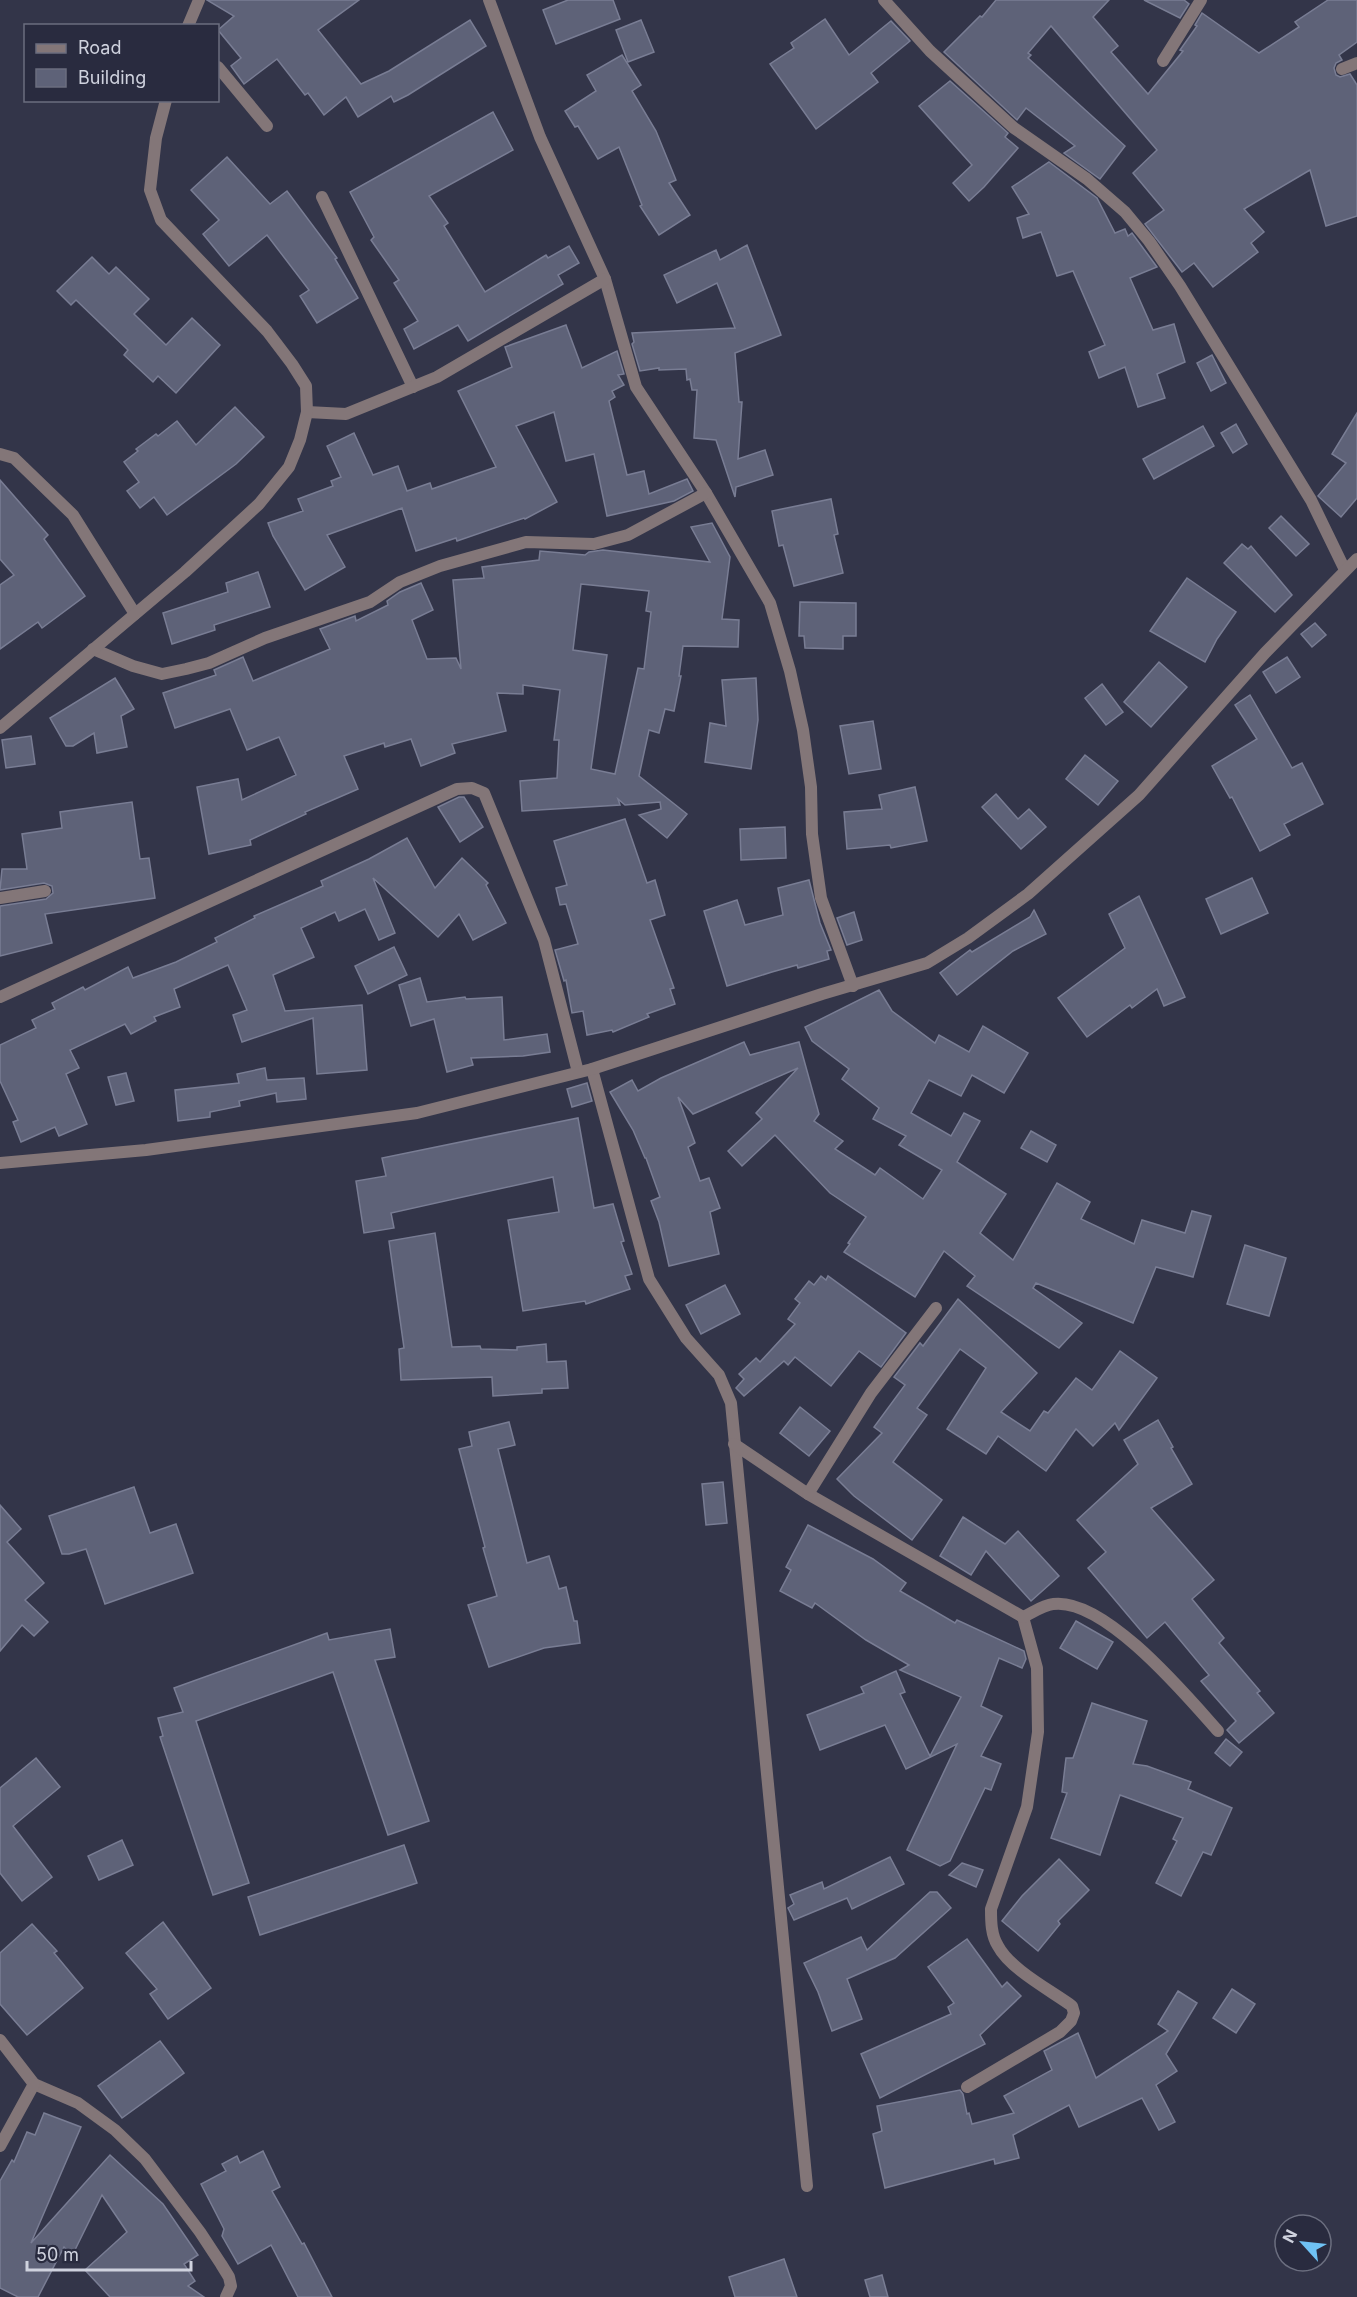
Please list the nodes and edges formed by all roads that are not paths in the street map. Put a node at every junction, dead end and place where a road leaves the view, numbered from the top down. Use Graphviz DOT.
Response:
graph roads {
  1 [pos="199,0"];
  2 [pos="489,0"];
  3 [pos="884,0"];
  4 [pos="1201,0"];
  5 [pos="189,24"];
  6 [pos="1163,61"];
  7 [pos="1357,63"];
  8 [pos="219,68"];
  9 [pos="1342,69"];
  10 [pos="165,102"];
  11 [pos="267,126"];
  12 [pos="322,197"];
  13 [pos="605,279"];
  14 [pos="413,387"];
  15 [pos="307,412"];
  16 [pos="0,454"];
  17 [pos="706,493"];
  18 [pos="1357,559"];
  19 [pos="1346,570"];
  20 [pos="135,614"];
  21 [pos="93,649"];
  22 [pos="0,728"];
  23 [pos="45,891"];
  24 [pos="0,898"];
  25 [pos="853,986"];
  26 [pos="0,997"];
  27 [pos="592,1070"];
  28 [pos="578,1072"];
  29 [pos="0,1163"];
  30 [pos="936,1308"];
  31 [pos="734,1444"];
  32 [pos="808,1494"];
  33 [pos="1023,1617"];
  34 [pos="1218,1731"];
  35 [pos="0,2040"];
  36 [pos="34,2084"];
  37 [pos="967,2087"];
  38 [pos="0,2146"];
  39 [pos="807,2186"];
  40 [pos="226,2297"];
  1 -- 5 [label="street"];
  2 -- 13 [label="street"];
  3 -- 19 [label="street"];
  4 -- 6 [label="street"];
  7 -- 9 [label="street"];
  8 -- 11 [label="street"];
  10 -- 15 [label="street"];
  12 -- 14 [label="street"];
  13 -- 14 [label="street"];
  13 -- 17 [label="street"];
  14 -- 15 [label="street"];
  15 -- 20 [label="street"];
  16 -- 20 [label="street"];
  17 -- 21 [label="street"];
  17 -- 25 [label="street"];
  18 -- 19 [label="street"];
  19 -- 25 [label="street"];
  20 -- 21 [label="street"];
  21 -- 22 [label="street"];
  23 -- 24 [label="street"];
  25 -- 27 [label="street"];
  26 -- 28 [label="street"];
  27 -- 28 [label="street"];
  27 -- 31 [label="street"];
  28 -- 29 [label="street"];
  30 -- 32 [label="street"];
  31 -- 32 [label="street"];
  31 -- 39 [label="street"];
  32 -- 33 [label="street"];
  33 -- 34 [label="street"];
  33 -- 37 [label="street"];
  35 -- 36 [label="street"];
  36 -- 38 [label="street"];
  36 -- 40 [label="street"];
}
